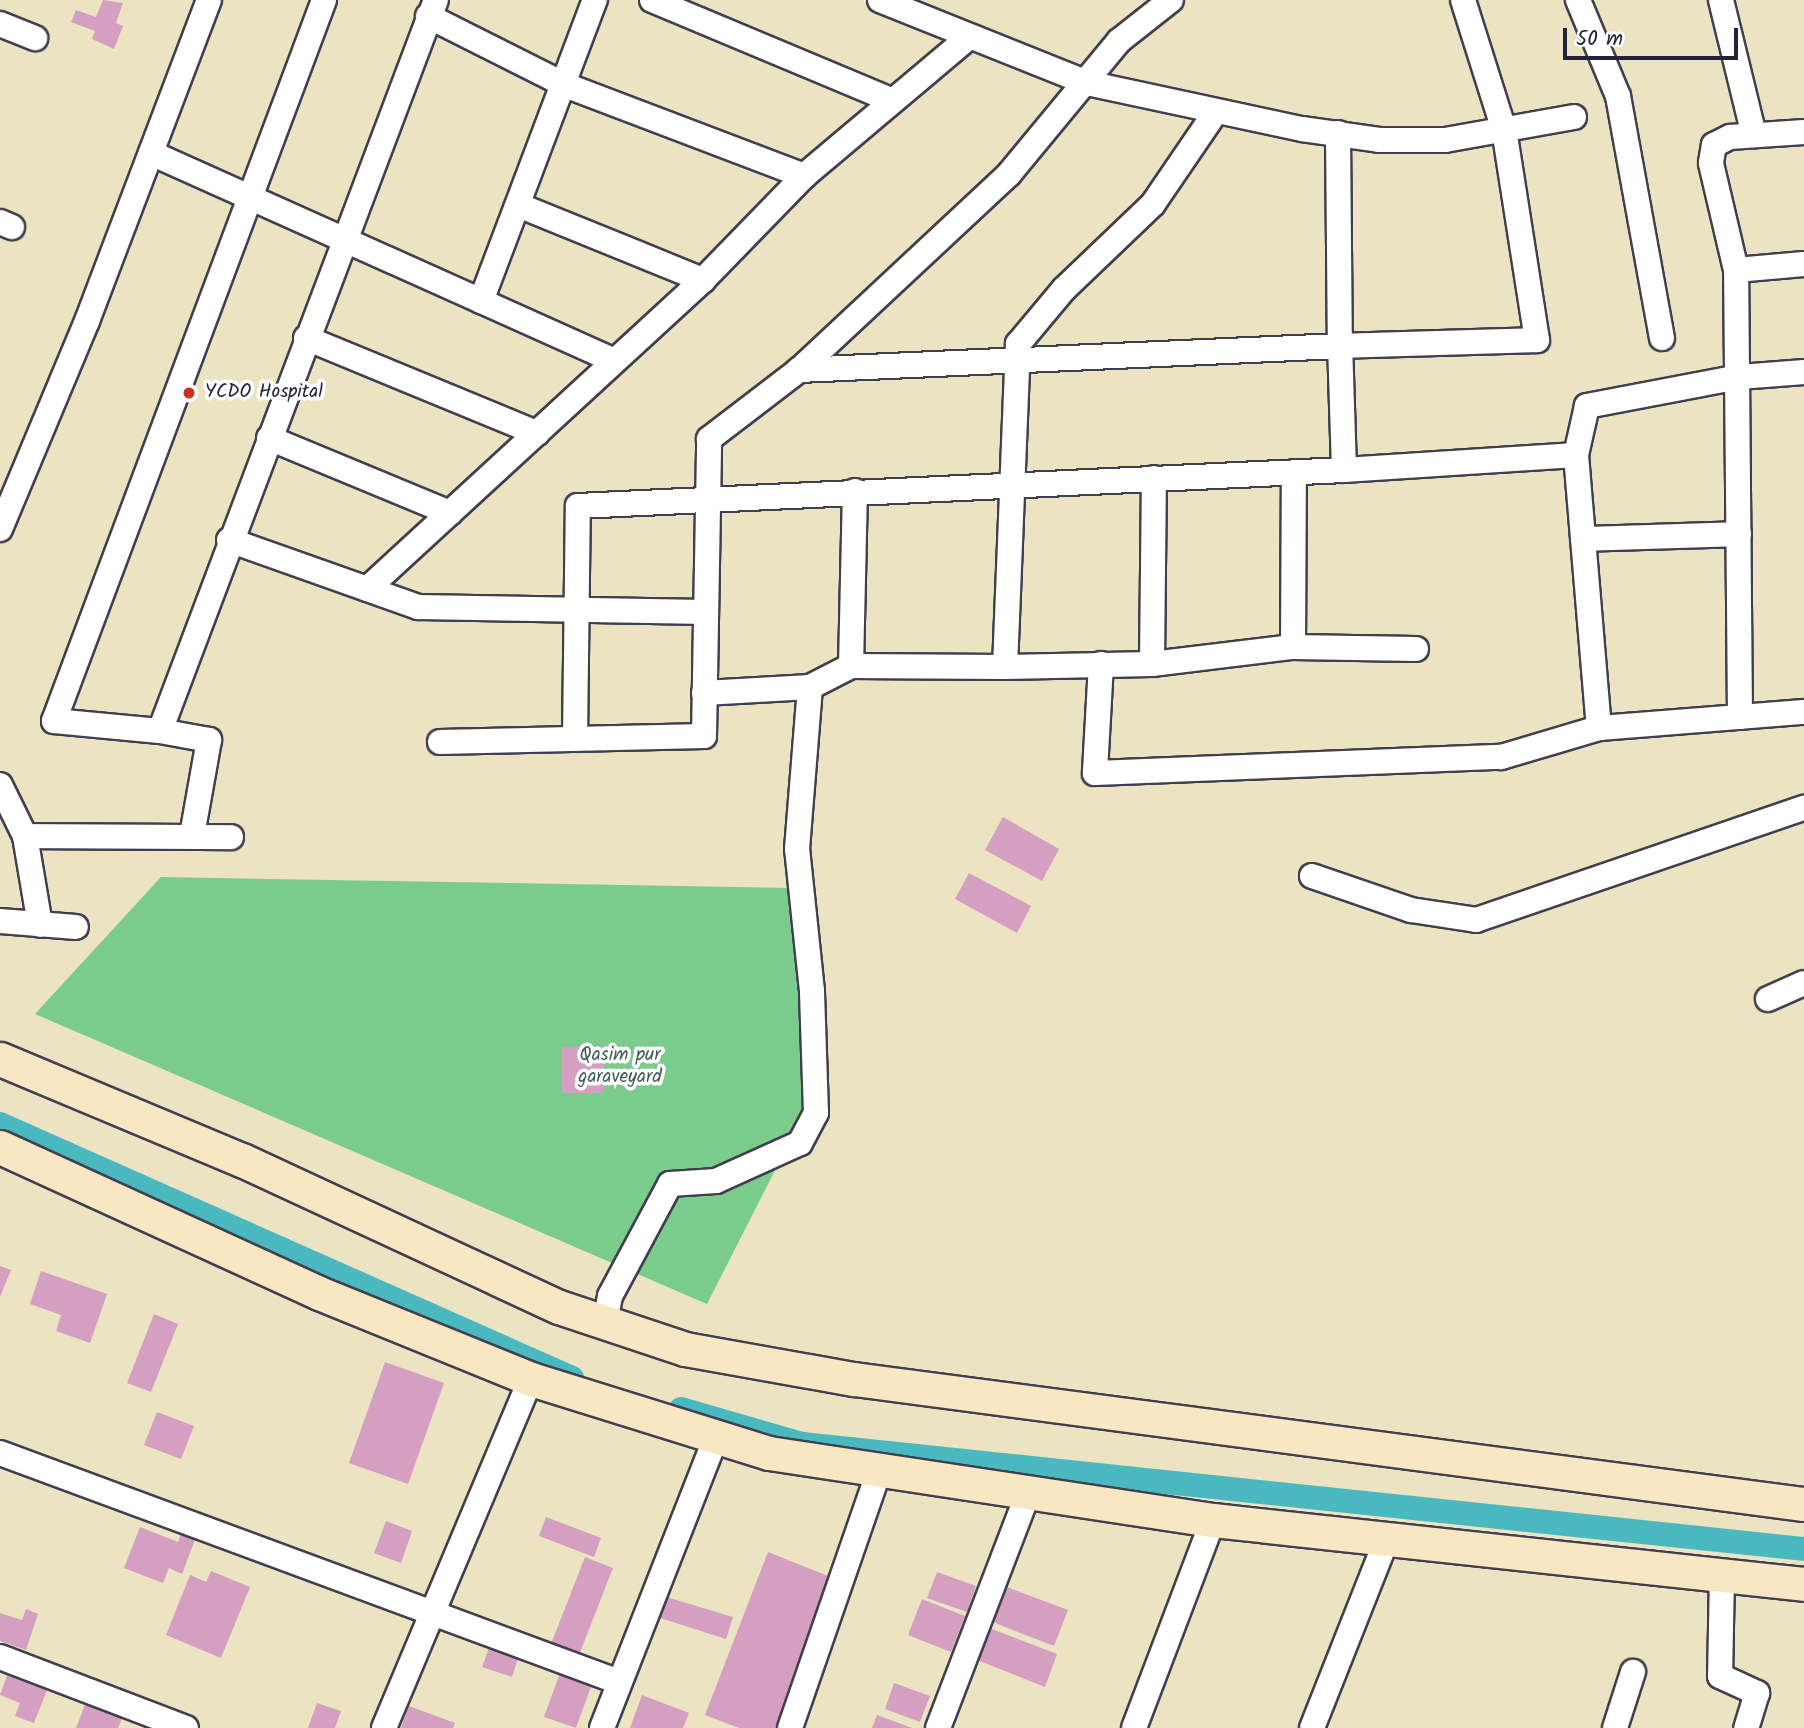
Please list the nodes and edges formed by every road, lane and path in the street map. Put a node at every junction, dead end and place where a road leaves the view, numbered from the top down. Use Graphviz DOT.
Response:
graph roads {
  1 [pos="209,0"];
  2 [pos="324,0"];
  3 [pos="595,0"];
  4 [pos="652,0"];
  5 [pos="880,0"];
  6 [pos="1171,0"];
  7 [pos="1463,0"];
  8 [pos="1578,0"];
  9 [pos="1721,0"];
  10 [pos="432,8"];
  11 [pos="0,24"];
  12 [pos="969,37"];
  13 [pos="35,38"];
  14 [pos="1087,83"];
  15 [pos="565,85"];
  16 [pos="891,100"];
  17 [pos="1215,113"];
  18 [pos="1574,117"];
  19 [pos="1504,130"];
  20 [pos="1804,132"];
  21 [pos="1338,133"];
  22 [pos="1754,135"];
  23 [pos="151,153"];
  24 [pos="804,176"];
  25 [pos="250,198"];
  26 [pos="518,205"];
  27 [pos="343,239"];
  28 [pos="1804,264"];
  29 [pos="1736,270"];
  30 [pos="704,280"];
  31 [pos="481,301"];
  32 [pos="306,338"];
  33 [pos="1662,338"];
  34 [pos="1340,346"];
  35 [pos="615,361"];
  36 [pos="1017,361"];
  37 [pos="799,370"];
  38 [pos="1804,372"];
  39 [pos="1739,377"];
  40 [pos="537,433"];
  41 [pos="269,438"];
  42 [pos="1576,455"];
  43 [pos="1344,470"];
  44 [pos="1294,472"];
  45 [pos="1154,478"];
  46 [pos="1012,483"];
  47 [pos="855,491"];
  48 [pos="708,499"];
  49 [pos="450,513"];
  50 [pos="0,529"];
  51 [pos="1739,534"];
  52 [pos="1583,539"];
  53 [pos="229,540"];
  54 [pos="367,589"];
  55 [pos="577,610"];
  56 [pos="706,612"];
  57 [pos="1293,647"];
  58 [pos="1416,649"];
  59 [pos="1101,664"];
  60 [pos="1152,664"];
  61 [pos="851,666"];
  62 [pos="1005,667"];
  63 [pos="810,687"];
  64 [pos="704,693"];
  65 [pos="1804,712"];
  66 [pos="1740,716"];
  67 [pos="1599,728"];
  68 [pos="160,731"];
  69 [pos="575,739"];
  70 [pos="440,742"];
  71 [pos="0,785"];
  72 [pos="1804,808"];
  73 [pos="192,835"];
  74 [pos="24,836"];
  75 [pos="231,838"];
  76 [pos="1312,876"];
  77 [pos="0,921"];
  78 [pos="40,925"];
  79 [pos="76,927"];
  80 [pos="1804,983"];
  81 [pos="1768,999"];
  82 [pos="0,1059"];
  83 [pos="0,1147"];
  84 [pos="605,1322"];
  85 [pos="531,1379"];
  86 [pos="716,1437"];
  87 [pos="0,1453"];
  88 [pos="880,1471"];
  89 [pos="1028,1493"];
  90 [pos="1802,1497"];
  91 [pos="1213,1520"];
  92 [pos="1387,1539"];
  93 [pos="1722,1575"];
  94 [pos="1804,1584"];
  95 [pos="431,1612"];
  96 [pos="0,1657"];
  97 [pos="1633,1672"];
  98 [pos="619,1682"];
  99 [pos="174,1726"];
  100 [pos="384,1728"];
  101 [pos="602,1728"];
  102 [pos="790,1728"];
  103 [pos="938,1728"];
  104 [pos="1134,1728"];
  105 [pos="1312,1728"];
  106 [pos="1615,1728"];
  107 [pos="1746,1728"];
  1 -- 23 [label="street"];
  2 -- 25 [label="street"];
  3 -- 15 [label="street"];
  4 -- 16 [label="street"];
  5 -- 12 [label="street"];
  6 -- 14 [label="street"];
  7 -- 19 [label="street"];
  8 -- 33 [label="street"];
  9 -- 22 [label="street"];
  10 -- 15 [label="street"];
  10 -- 27 [label="street"];
  11 -- 13 [label="street"];
  12 -- 14 [label="street"];
  12 -- 16 [label="street"];
  14 -- 17 [label="street"];
  14 -- 37 [label="street"];
  15 -- 24 [label="street"];
  15 -- 26 [label="street"];
  16 -- 24 [label="street"];
  17 -- 21 [label="street"];
  17 -- 36 [label="street"];
  18 -- 19 [label="street"];
  19 -- 21 [label="street"];
  19 -- 34 [label="street"];
  20 -- 22 [label="street"];
  21 -- 34 [label="street"];
  22 -- 29 [label="street"];
  23 -- 25 [label="street"];
  23 -- 50 [label="street"];
  24 -- 30 [label="street"];
  25 -- 27 [label="street"];
  25 -- 68 [label="street"];
  26 -- 30 [label="street"];
  26 -- 31 [label="street"];
  27 -- 31 [label="street"];
  27 -- 32 [label="street"];
  28 -- 29 [label="street"];
  29 -- 39 [label="street"];
  30 -- 35 [label="street"];
  31 -- 35 [label="street"];
  32 -- 40 [label="street"];
  32 -- 41 [label="street"];
  34 -- 36 [label="street"];
  34 -- 43 [label="street"];
  35 -- 40 [label="street"];
  36 -- 37 [label="street"];
  36 -- 46 [label="street"];
  37 -- 48 [label="street"];
  38 -- 39 [label="street"];
  39 -- 42 [label="street"];
  39 -- 51 [label="street"];
  40 -- 49 [label="street"];
  41 -- 49 [label="street"];
  41 -- 53 [label="street"];
  42 -- 43 [label="street"];
  42 -- 52 [label="street"];
  43 -- 44 [label="street"];
  44 -- 45 [label="street"];
  44 -- 57 [label="street"];
  45 -- 46 [label="street"];
  45 -- 60 [label="street"];
  46 -- 47 [label="street"];
  46 -- 62 [label="street"];
  47 -- 48 [label="street"];
  47 -- 61 [label="street"];
  48 -- 55 [label="street"];
  48 -- 56 [label="street"];
  49 -- 54 [label="street"];
  51 -- 52 [label="street"];
  51 -- 66 [label="street"];
  52 -- 67 [label="street"];
  53 -- 54 [label="street"];
  53 -- 68 [label="street"];
  54 -- 55 [label="street"];
  55 -- 56 [label="street"];
  55 -- 69 [label="street"];
  56 -- 64 [label="street"];
  57 -- 58 [label="street"];
  57 -- 60 [label="street"];
  59 -- 60 [label="street"];
  59 -- 62 [label="street"];
  59 -- 67 [label="street"];
  61 -- 62 [label="street"];
  61 -- 63 [label="street"];
  63 -- 64 [label="street"];
  63 -- 84 [label="street"];
  64 -- 69 [label="street"];
  65 -- 66 [label="street"];
  66 -- 67 [label="street"];
  68 -- 73 [label="street"];
  69 -- 70 [label="street"];
  71 -- 74 [label="street"];
  72 -- 76 [label="street"];
  73 -- 74 [label="street"];
  73 -- 75 [label="street"];
  74 -- 78 [label="street"];
  77 -- 78 [label="street"];
  78 -- 79 [label="street"];
  80 -- 81 [label="street"];
  82 -- 84 [label="street"];
  83 -- 85 [label="street"];
  84 -- 90 [label="street"];
  85 -- 86 [label="street"];
  85 -- 95 [label="street"];
  86 -- 88 [label="street"];
  86 -- 98 [label="street"];
  87 -- 95 [label="street"];
  88 -- 89 [label="street"];
  88 -- 102 [label="street"];
  89 -- 91 [label="street"];
  89 -- 103 [label="street"];
  91 -- 92 [label="street"];
  91 -- 104 [label="street"];
  92 -- 93 [label="street"];
  92 -- 105 [label="street"];
  93 -- 94 [label="street"];
  93 -- 107 [label="street"];
  95 -- 98 [label="street"];
  95 -- 100 [label="street"];
  96 -- 99 [label="street"];
  97 -- 106 [label="street"];
  98 -- 101 [label="street"];
}
